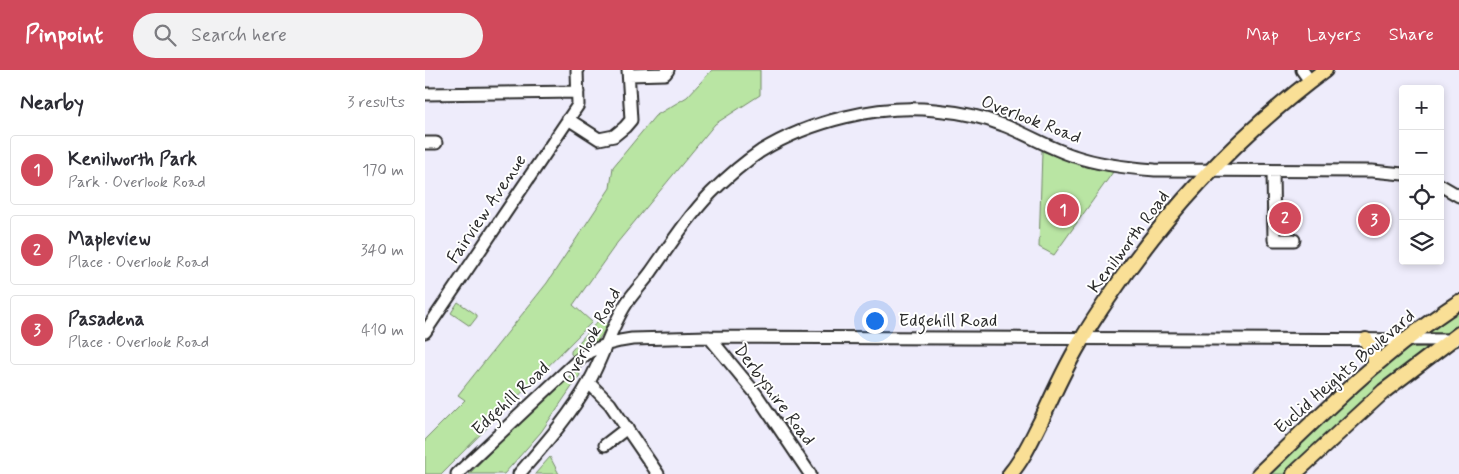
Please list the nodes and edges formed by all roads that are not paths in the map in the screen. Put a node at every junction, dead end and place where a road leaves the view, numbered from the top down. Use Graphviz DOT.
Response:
graph roads {
  1 [pos="577,70"];
  2 [pos="668,70"];
  3 [pos="1325,70"];
  4 [pos="629,72"];
  5 [pos="1306,76"];
  6 [pos="578,92"];
  7 [pos="425,94"];
  8 [pos="568,119"];
  9 [pos="1211,171"];
  10 [pos="1273,171"];
  11 [pos="1399,174"];
  12 [pos="1444,187"];
  13 [pos="1459,196"];
  14 [pos="1294,240"];
  15 [pos="1459,302"];
  16 [pos="425,332"];
  17 [pos="709,337"];
  18 [pos="1456,338"];
  19 [pos="1081,339"];
  20 [pos="1365,340"];
  21 [pos="1406,340"];
  22 [pos="608,344"];
  23 [pos="1375,366"];
  24 [pos="589,383"];
  25 [pos="627,428"];
  26 [pos="605,445"];
  27 [pos="457,474"];
  28 [pos="519,474"];
  29 [pos="657,474"];
  30 [pos="810,474"];
  31 [pos="1010,474"];
  32 [pos="1259,474"];
  33 [pos="1294,474"];
  1 -- 6 [label="street"];
  2 -- 4 [label="street"];
  3 -- 5 [label="main road, Kenilworth Road"];
  4 -- 8 [label="street"];
  5 -- 9 [label="main road, Kenilworth Road"];
  6 -- 7 [label="street"];
  6 -- 8 [label="street, Fairview Avenue"];
  8 -- 16 [label="street, Fairview Avenue"];
  9 -- 10 [label="street, Overlook Road"];
  9 -- 19 [label="main road, Kenilworth Road"];
  9 -- 22 [label="street, Overlook Road"];
  10 -- 11 [label="street, Overlook Road"];
  10 -- 14 [label="street"];
  12 -- 13 [label="street"];
  15 -- 21 [label="main road, Euclid Heights Boulevard"];
  17 -- 19 [label="street, Edgehill Road"];
  17 -- 22 [label="street, Edgehill Road"];
  17 -- 30 [label="street, Derbyshire Road"];
  18 -- 21 [label="street, Edgehill Road"];
  18 -- 33 [label="main road"];
  19 -- 20 [label="street, Edgehill Road"];
  19 -- 31 [label="main road, Kenilworth Road"];
  20 -- 21 [label="street, Edgehill Road"];
  20 -- 23 [label="main road"];
  21 -- 23 [label="main road, Euclid Heights Boulevard"];
  22 -- 24 [label="street, Overlook Road"];
  22 -- 27 [label="street, Edgehill Road"];
  23 -- 32 [label="main road, Euclid Heights Boulevard"];
  24 -- 25 [label="street"];
  24 -- 28 [label="street, Overlook Road"];
  25 -- 26 [label="street"];
  25 -- 29 [label="street"];
}
